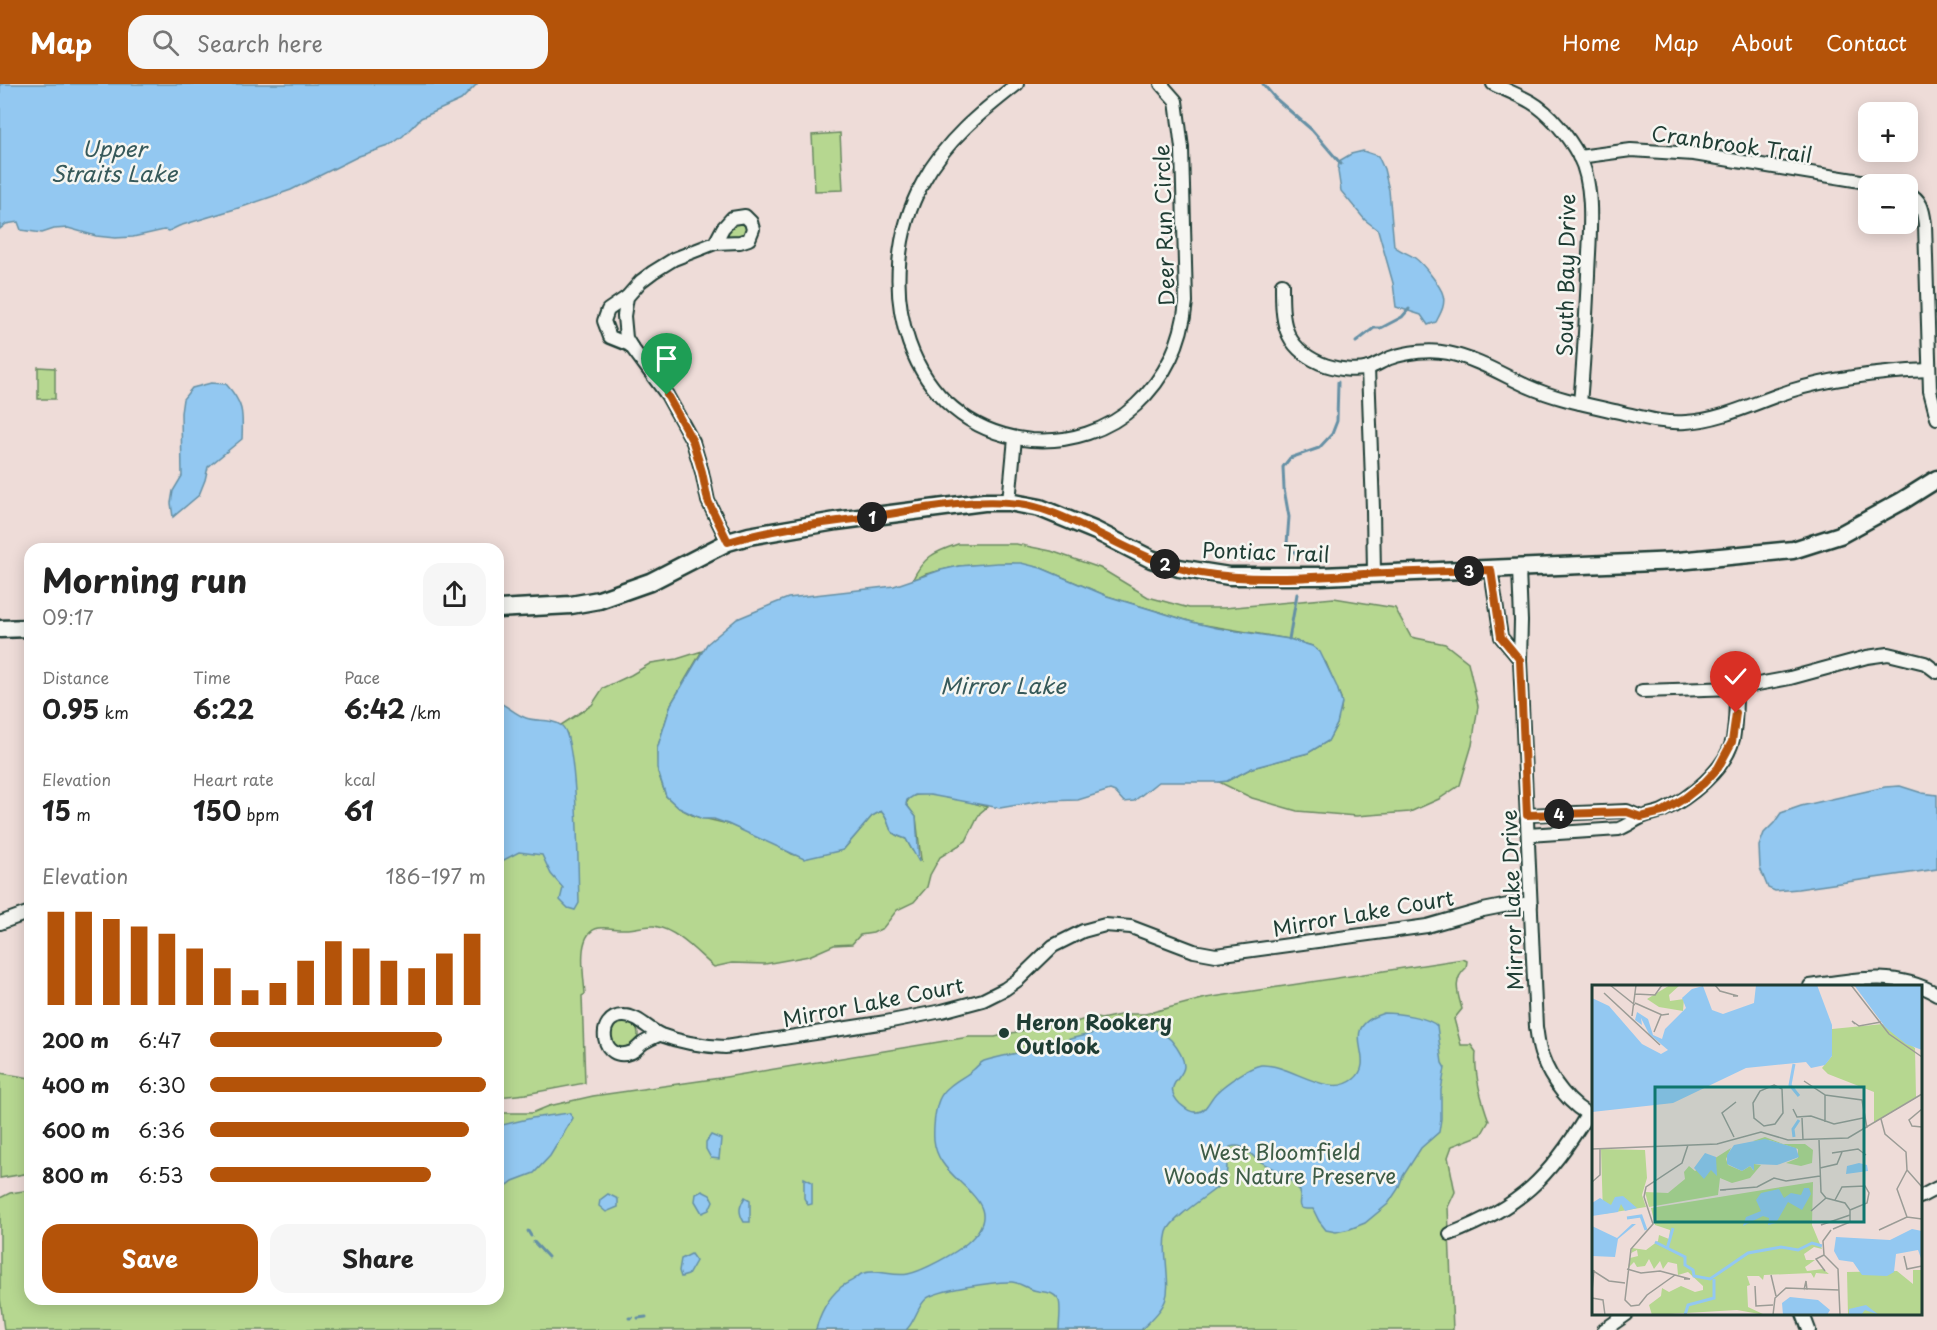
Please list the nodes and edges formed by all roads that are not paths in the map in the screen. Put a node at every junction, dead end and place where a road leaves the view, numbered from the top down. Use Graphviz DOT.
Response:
graph roads {
  1 [pos="1017,84"];
  2 [pos="1161,84"];
  3 [pos="1493,84"];
  4 [pos="1579,157"];
  5 [pos="1858,181"];
  6 [pos="1918,201"];
  7 [pos="715,243"];
  8 [pos="1282,284"];
  9 [pos="627,297"];
  10 [pos="630,345"];
  11 [pos="1368,368"];
  12 [pos="1929,370"];
  13 [pos="1580,403"];
  14 [pos="1937,418"];
  15 [pos="1015,438"];
  16 [pos="1937,479"];
  17 [pos="1009,502"];
  18 [pos="728,542"];
  19 [pos="1519,569"];
  20 [pos="1491,570"];
  21 [pos="1374,574"];
  22 [pos="504,609"];
  23 [pos="24,628"];
  24 [pos="0,629"];
  25 [pos="1520,660"];
  26 [pos="1937,672"];
  27 [pos="1736,688"];
  28 [pos="1642,691"];
  29 [pos="1595,812"];
  30 [pos="1527,815"];
  31 [pos="1641,817"];
  32 [pos="1596,831"];
  33 [pos="1528,835"];
  34 [pos="1531,904"];
  35 [pos="24,914"];
  36 [pos="0,923"];
  37 [pos="1822,985"];
  38 [pos="1918,985"];
  39 [pos="1922,986"];
  40 [pos="1937,994"];
  41 [pos="659,1035"];
  42 [pos="1590,1116"];
  43 [pos="1937,1188"];
  44 [pos="1922,1196"];
  45 [pos="1450,1234"];
  46 [pos="1626,1315"];
  47 [pos="1803,1315"];
  48 [pos="1604,1330"];
  49 [pos="1809,1330"];
  1 -- 15 [label="street, Deer Run Circle"];
  2 -- 15 [label="street, Deer Run Circle"];
  3 -- 4 [label="street, South Bay Drive"];
  4 -- 5 [label="street, Cranbrook Trail"];
  4 -- 13 [label="street, South Bay Drive"];
  6 -- 12 [label="street"];
  7 -- 9 [label="street"];
  8 -- 11 [label="street"];
  9 -- 10 [label="street"];
  9 -- 10 [label="street"];
  10 -- 18 [label="street"];
  11 -- 13 [label="street"];
  11 -- 21 [label="street"];
  12 -- 13 [label="street"];
  12 -- 14 [label="street"];
  15 -- 17 [label="street"];
  16 -- 19 [label="main road, Pontiac Trail"];
  17 -- 18 [label="main road, Pontiac Trail"];
  17 -- 21 [label="main road, Pontiac Trail"];
  18 -- 22 [label="main road, Pontiac Trail"];
  19 -- 20 [label="main road, Pontiac Trail"];
  19 -- 25 [label="street, Mirror Lake Drive"];
  20 -- 21 [label="main road, Pontiac Trail"];
  20 -- 25 [label="street"];
  23 -- 24 [label="main road"];
  25 -- 30 [label="street, Mirror Lake Drive"];
  26 -- 27 [label="street"];
  27 -- 28 [label="street"];
  27 -- 31 [label="street"];
  29 -- 30 [label="street"];
  29 -- 31 [label="street"];
  29 -- 32 [label="street"];
  30 -- 33 [label="street, Mirror Lake Drive"];
  31 -- 32 [label="street"];
  32 -- 33 [label="street"];
  33 -- 34 [label="street, Mirror Lake Drive"];
  34 -- 41 [label="street, Mirror Lake Court"];
  34 -- 42 [label="street, Mirror Lake Drive"];
  35 -- 36 [label="street"];
  37 -- 38 [label="street"];
  39 -- 40 [label="street"];
  42 -- 45 [label="street"];
  43 -- 44 [label="street"];
  46 -- 48 [label="street"];
  47 -- 49 [label="street"];
}
